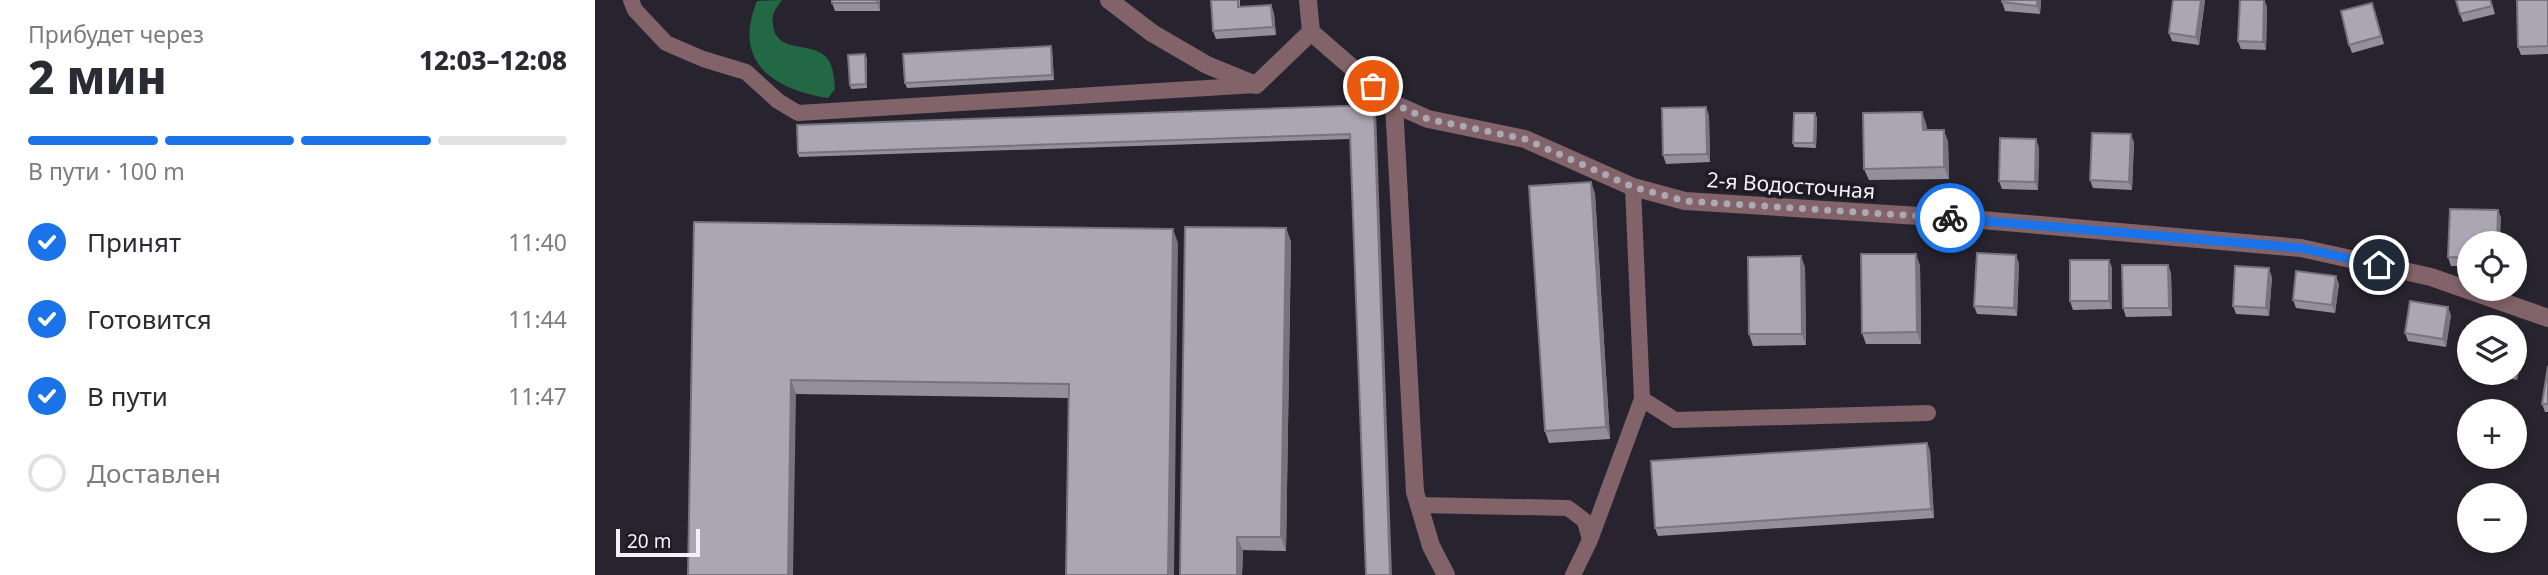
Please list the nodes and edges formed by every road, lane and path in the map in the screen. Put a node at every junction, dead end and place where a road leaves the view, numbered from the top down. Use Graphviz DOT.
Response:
graph roads {
  1 [pos="631,0"];
  2 [pos="1109,0"];
  3 [pos="1308,0"];
  4 [pos="1311,32"];
  5 [pos="1256,85"];
  6 [pos="1394,104"];
  7 [pos="1633,187"];
  8 [pos="2548,318"];
  9 [pos="1642,399"];
  10 [pos="1928,414"];
  11 [pos="1419,505"];
  12 [pos="1590,540"];
  13 [pos="1446,575"];
  14 [pos="1573,575"];
  1 -- 5 [label="lane"];
  2 -- 5 [label="street"];
  3 -- 4 [label="street"];
  4 -- 5 [label="street"];
  4 -- 6 [label="street, 2-я Водосточная"];
  6 -- 7 [label="street, 2-я Водосточная"];
  6 -- 11 [label="street"];
  7 -- 8 [label="street, 2-я Водосточная"];
  7 -- 9 [label="lane"];
  9 -- 10 [label="lane"];
  9 -- 12 [label="lane"];
  11 -- 12 [label="lane"];
  11 -- 13 [label="street"];
  12 -- 14 [label="lane"];
}
